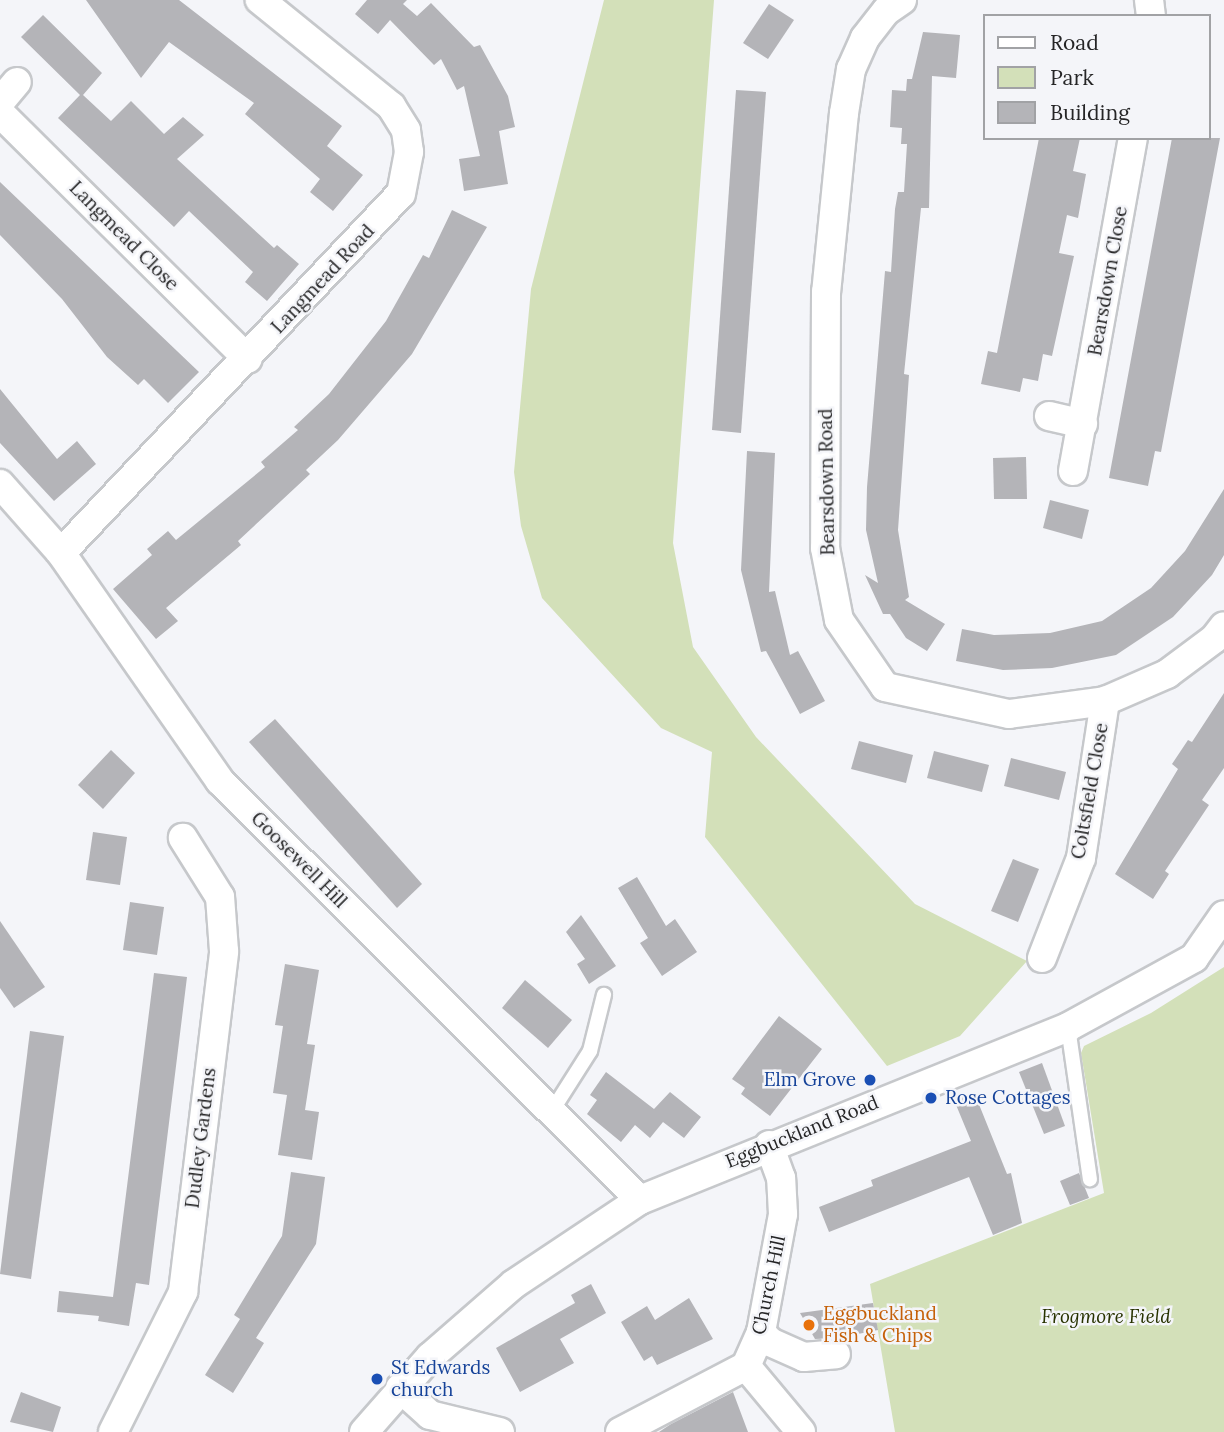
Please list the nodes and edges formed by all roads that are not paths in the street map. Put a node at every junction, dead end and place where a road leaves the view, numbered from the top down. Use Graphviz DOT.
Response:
graph roads {
  1 [pos="260,0"];
  2 [pos="902,0"];
  3 [pos="0,113"];
  4 [pos="1133,140"];
  5 [pos="248,359"];
  6 [pos="1049,416"];
  7 [pos="1083,424"];
  8 [pos="1073,471"];
  9 [pos="0,484"];
  10 [pos="61,553"];
  11 [pos="1224,626"];
  12 [pos="1105,701"];
  13 [pos="183,838"];
  14 [pos="1224,915"];
  15 [pos="1042,958"];
  16 [pos="604,995"];
  17 [pos="1068,1027"];
  18 [pos="550,1114"];
  19 [pos="769,1145"];
  20 [pos="1090,1179"];
  21 [pos="640,1200"];
  22 [pos="761,1332"];
  23 [pos="836,1354"];
  24 [pos="746,1366"];
  25 [pos="400,1388"];
  26 [pos="113,1432"];
  27 [pos="364,1432"];
  28 [pos="500,1432"];
  29 [pos="620,1432"];
  30 [pos="801,1432"];
  1 -- 5 [label="street, Langmead Road"];
  2 -- 12 [label="street, Bearsdown Road"];
  3 -- 5 [label="street, Langmead Close"];
  4 -- 7 [label="street, Bearsdown Close"];
  5 -- 10 [label="street, Langmead Road"];
  6 -- 7 [label="street"];
  7 -- 8 [label="street, Bearsdown Close"];
  9 -- 10 [label="street, Goosewell Hill"];
  10 -- 18 [label="street, Goosewell Hill"];
  11 -- 12 [label="street, Bearsdown Road"];
  12 -- 15 [label="street, Coltsfield Close"];
  13 -- 26 [label="street, Dudley Gardens"];
  14 -- 17 [label="street, Eggbuckland Road"];
  16 -- 18 [label="lane"];
  17 -- 19 [label="street, Eggbuckland Road"];
  17 -- 20 [label="lane"];
  18 -- 21 [label="street, Goosewell Hill"];
  19 -- 21 [label="street, Eggbuckland Road"];
  19 -- 22 [label="street, Church Hill"];
  21 -- 25 [label="street, Eggbuckland Road"];
  22 -- 23 [label="street"];
  22 -- 24 [label="street, Church Hill"];
  24 -- 29 [label="street"];
  24 -- 30 [label="street"];
  25 -- 27 [label="street"];
  25 -- 28 [label="street"];
}
